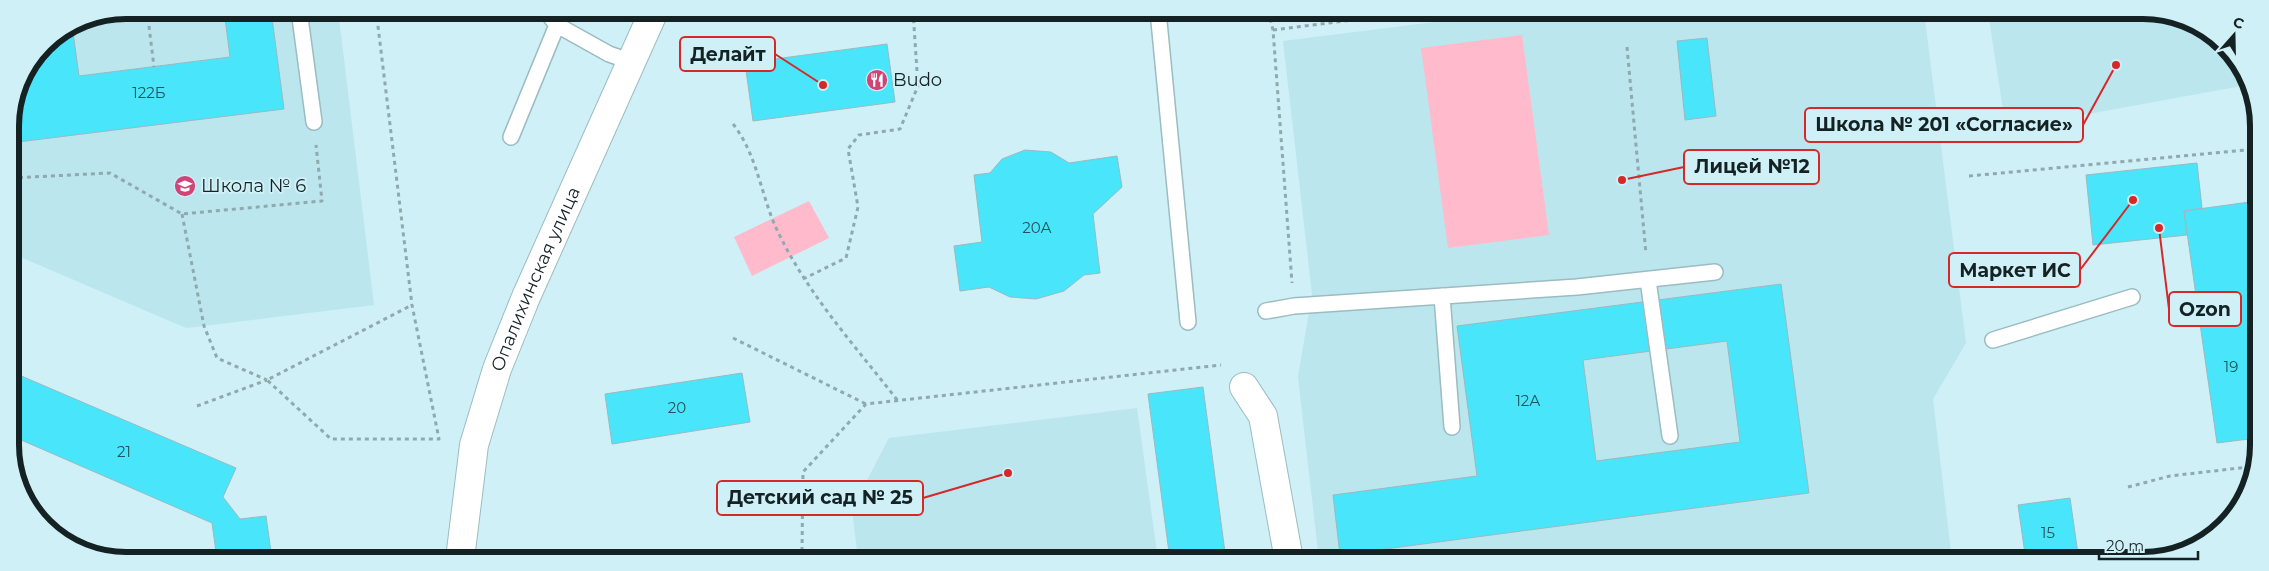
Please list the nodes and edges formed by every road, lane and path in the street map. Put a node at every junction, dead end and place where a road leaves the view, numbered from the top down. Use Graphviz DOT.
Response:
graph roads {
  1 [pos="148,19"];
  2 [pos="301,19"];
  3 [pos="377,19"];
  4 [pos="553,19"];
  5 [pos="651,19"];
  6 [pos="913,19"];
  7 [pos="1159,19"];
  8 [pos="1270,19"];
  9 [pos="1366,19"];
  10 [pos="557,25"];
  11 [pos="1273,30"];
  12 [pos="1627,47"];
  13 [pos="632,62"];
  14 [pos="154,67"];
  15 [pos="314,122"];
  16 [pos="733,124"];
  17 [pos="511,137"];
  18 [pos="2250,150"];
  19 [pos="1969,176"];
  20 [pos="19,178"];
  21 [pos="182,214"];
  22 [pos="1715,272"];
  23 [pos="803,279"];
  24 [pos="1648,280"];
  25 [pos="1442,296"];
  26 [pos="2132,297"];
  27 [pos="412,305"];
  28 [pos="1294,306"];
  29 [pos="1266,311"];
  30 [pos="1188,322"];
  31 [pos="733,338"];
  32 [pos="1993,340"];
  33 [pos="1229,364"];
  34 [pos="267,380"];
  35 [pos="1244,386"];
  36 [pos="898,401"];
  37 [pos="866,404"];
  38 [pos="197,406"];
  39 [pos="1452,427"];
  40 [pos="1670,436"];
  41 [pos="2248,467"];
  42 [pos="2128,488"];
  43 [pos="802,551"];
  44 [pos="461,552"];
  45 [pos="1287,552"];
  1 -- 14 [label="path"];
  2 -- 15 [label="lane"];
  3 -- 27 [label="path"];
  4 -- 10 [label="lane"];
  5 -- 13 [label="street, Опалихинская улица"];
  6 -- 23 [label="path"];
  7 -- 30 [label="lane"];
  8 -- 11 [label="path"];
  9 -- 11 [label="path"];
  10 -- 13 [label="lane"];
  10 -- 17 [label="lane"];
  11 -- 28 [label="path"];
  12 -- 24 [label="path"];
  13 -- 44 [label="street, Опалихинская улица"];
  15 -- 21 [label="path"];
  16 -- 23 [label="path"];
  18 -- 19 [label="path"];
  20 -- 21 [label="path"];
  21 -- 34 [label="path"];
  22 -- 24 [label="lane"];
  23 -- 36 [label="path"];
  24 -- 25 [label="lane"];
  24 -- 40 [label="lane"];
  25 -- 28 [label="lane"];
  25 -- 39 [label="lane"];
  26 -- 32 [label="lane"];
  27 -- 34 [label="path"];
  27 -- 34 [label="path"];
  28 -- 29 [label="lane"];
  31 -- 37 [label="path"];
  33 -- 36 [label="path"];
  34 -- 38 [label="path"];
  35 -- 45 [label="street"];
  36 -- 37 [label="path"];
  37 -- 43 [label="path"];
  41 -- 42 [label="path"];
}
